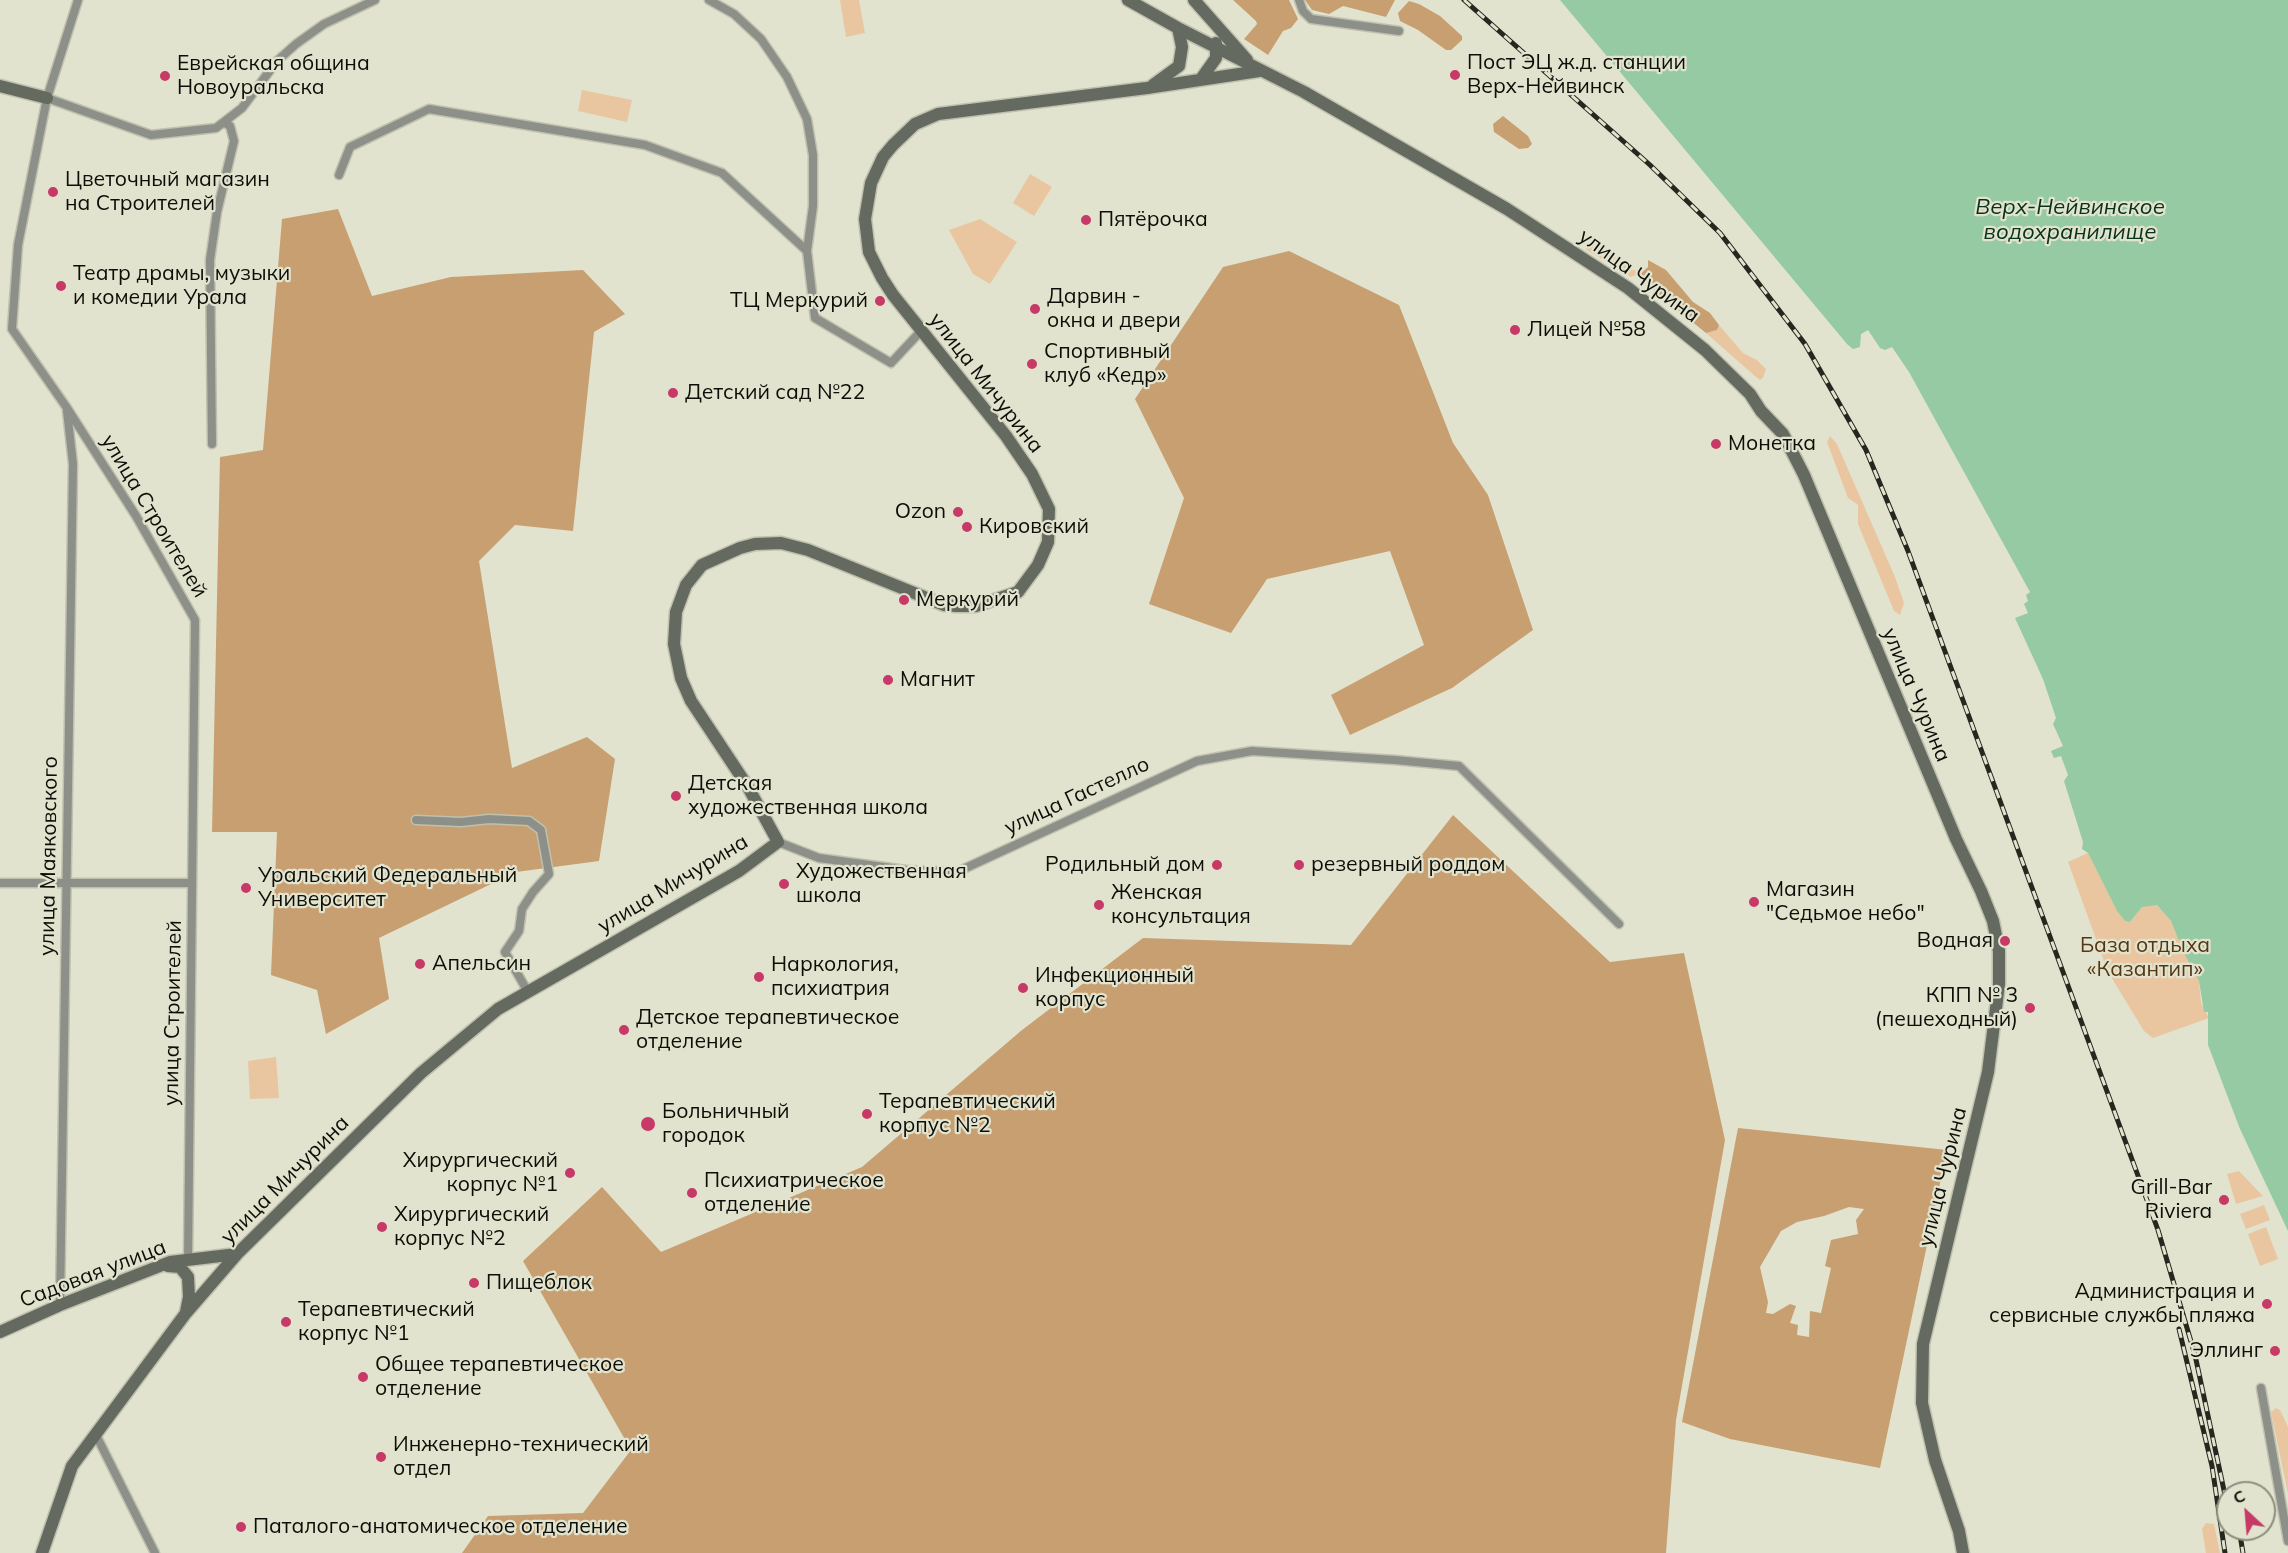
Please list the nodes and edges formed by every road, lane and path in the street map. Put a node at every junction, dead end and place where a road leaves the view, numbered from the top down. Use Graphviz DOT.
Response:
graph roads {
  1 [pos="78,0"];
  2 [pos="375,0"];
  3 [pos="709,0"];
  4 [pos="1128,0"];
  5 [pos="1194,0"];
  6 [pos="1299,0"];
  7 [pos="1212,21"];
  8 [pos="1178,28"];
  9 [pos="1399,31"];
  10 [pos="1217,49"];
  11 [pos="1259,71"];
  12 [pos="1201,79"];
  13 [pos="0,87"];
  14 [pos="1147,88"];
  15 [pos="47,98"];
  16 [pos="225,123"];
  17 [pos="339,175"];
  18 [pos="807,250"];
  19 [pos="921,331"];
  20 [pos="67,408"];
  21 [pos="212,444"];
  22 [pos="416,820"];
  23 [pos="778,842"];
  24 [pos="0,883"];
  25 [pos="66,883"];
  26 [pos="192,883"];
  27 [pos="1618,924"];
  28 [pos="528,992"];
  29 [pos="237,1254"];
  30 [pos="188,1259"];
  31 [pos="162,1266"];
  32 [pos="60,1305"];
  33 [pos="186,1313"];
  34 [pos="0,1332"];
  35 [pos="2261,1388"];
  36 [pos="95,1433"];
  37 [pos="2288,1541"];
  38 [pos="42,1553"];
  39 [pos="155,1553"];
  40 [pos="1963,1553"];
  1 -- 15 [label="street, улица Строителей"];
  2 -- 16 [label="street"];
  3 -- 18 [label="street"];
  4 -- 8 [label="street, улица Чурина"];
  5 -- 7 [label="street"];
  6 -- 9 [label="street"];
  7 -- 10 [label="street"];
  7 -- 11 [label="street"];
  8 -- 10 [label="street, улица Чурина"];
  8 -- 14 [label="street"];
  10 -- 11 [label="street, улица Чурина"];
  10 -- 12 [label="street"];
  11 -- 12 [label="street, улица Мичурина"];
  11 -- 40 [label="street, улица Чурина"];
  12 -- 14 [label="street, улица Мичурина"];
  13 -- 15 [label="street"];
  14 -- 19 [label="street, улица Мичурина"];
  15 -- 16 [label="street"];
  15 -- 20 [label="street, улица Строителей"];
  16 -- 21 [label="street"];
  17 -- 18 [label="street"];
  18 -- 19 [label="street"];
  19 -- 23 [label="street, улица Мичурина"];
  20 -- 25 [label="street, улица Маяковского"];
  20 -- 26 [label="street, улица Строителей"];
  22 -- 28 [label="street"];
  23 -- 27 [label="street, улица Гастелло"];
  23 -- 28 [label="street, улица Мичурина"];
  24 -- 25 [label="street"];
  25 -- 26 [label="street"];
  25 -- 32 [label="street, улица Маяковского"];
  26 -- 30 [label="street, улица Строителей"];
  28 -- 29 [label="street, улица Мичурина"];
  29 -- 30 [label="street, Садовая улица"];
  29 -- 33 [label="street, улица Мичурина"];
  30 -- 31 [label="street, Садовая улица"];
  31 -- 32 [label="street, Садовая улица"];
  31 -- 33 [label="street"];
  32 -- 34 [label="street, Садовая улица"];
  33 -- 36 [label="street, улица Мичурина"];
  35 -- 37 [label="street"];
  36 -- 38 [label="street, улица Мичурина"];
  36 -- 39 [label="street"];
}
